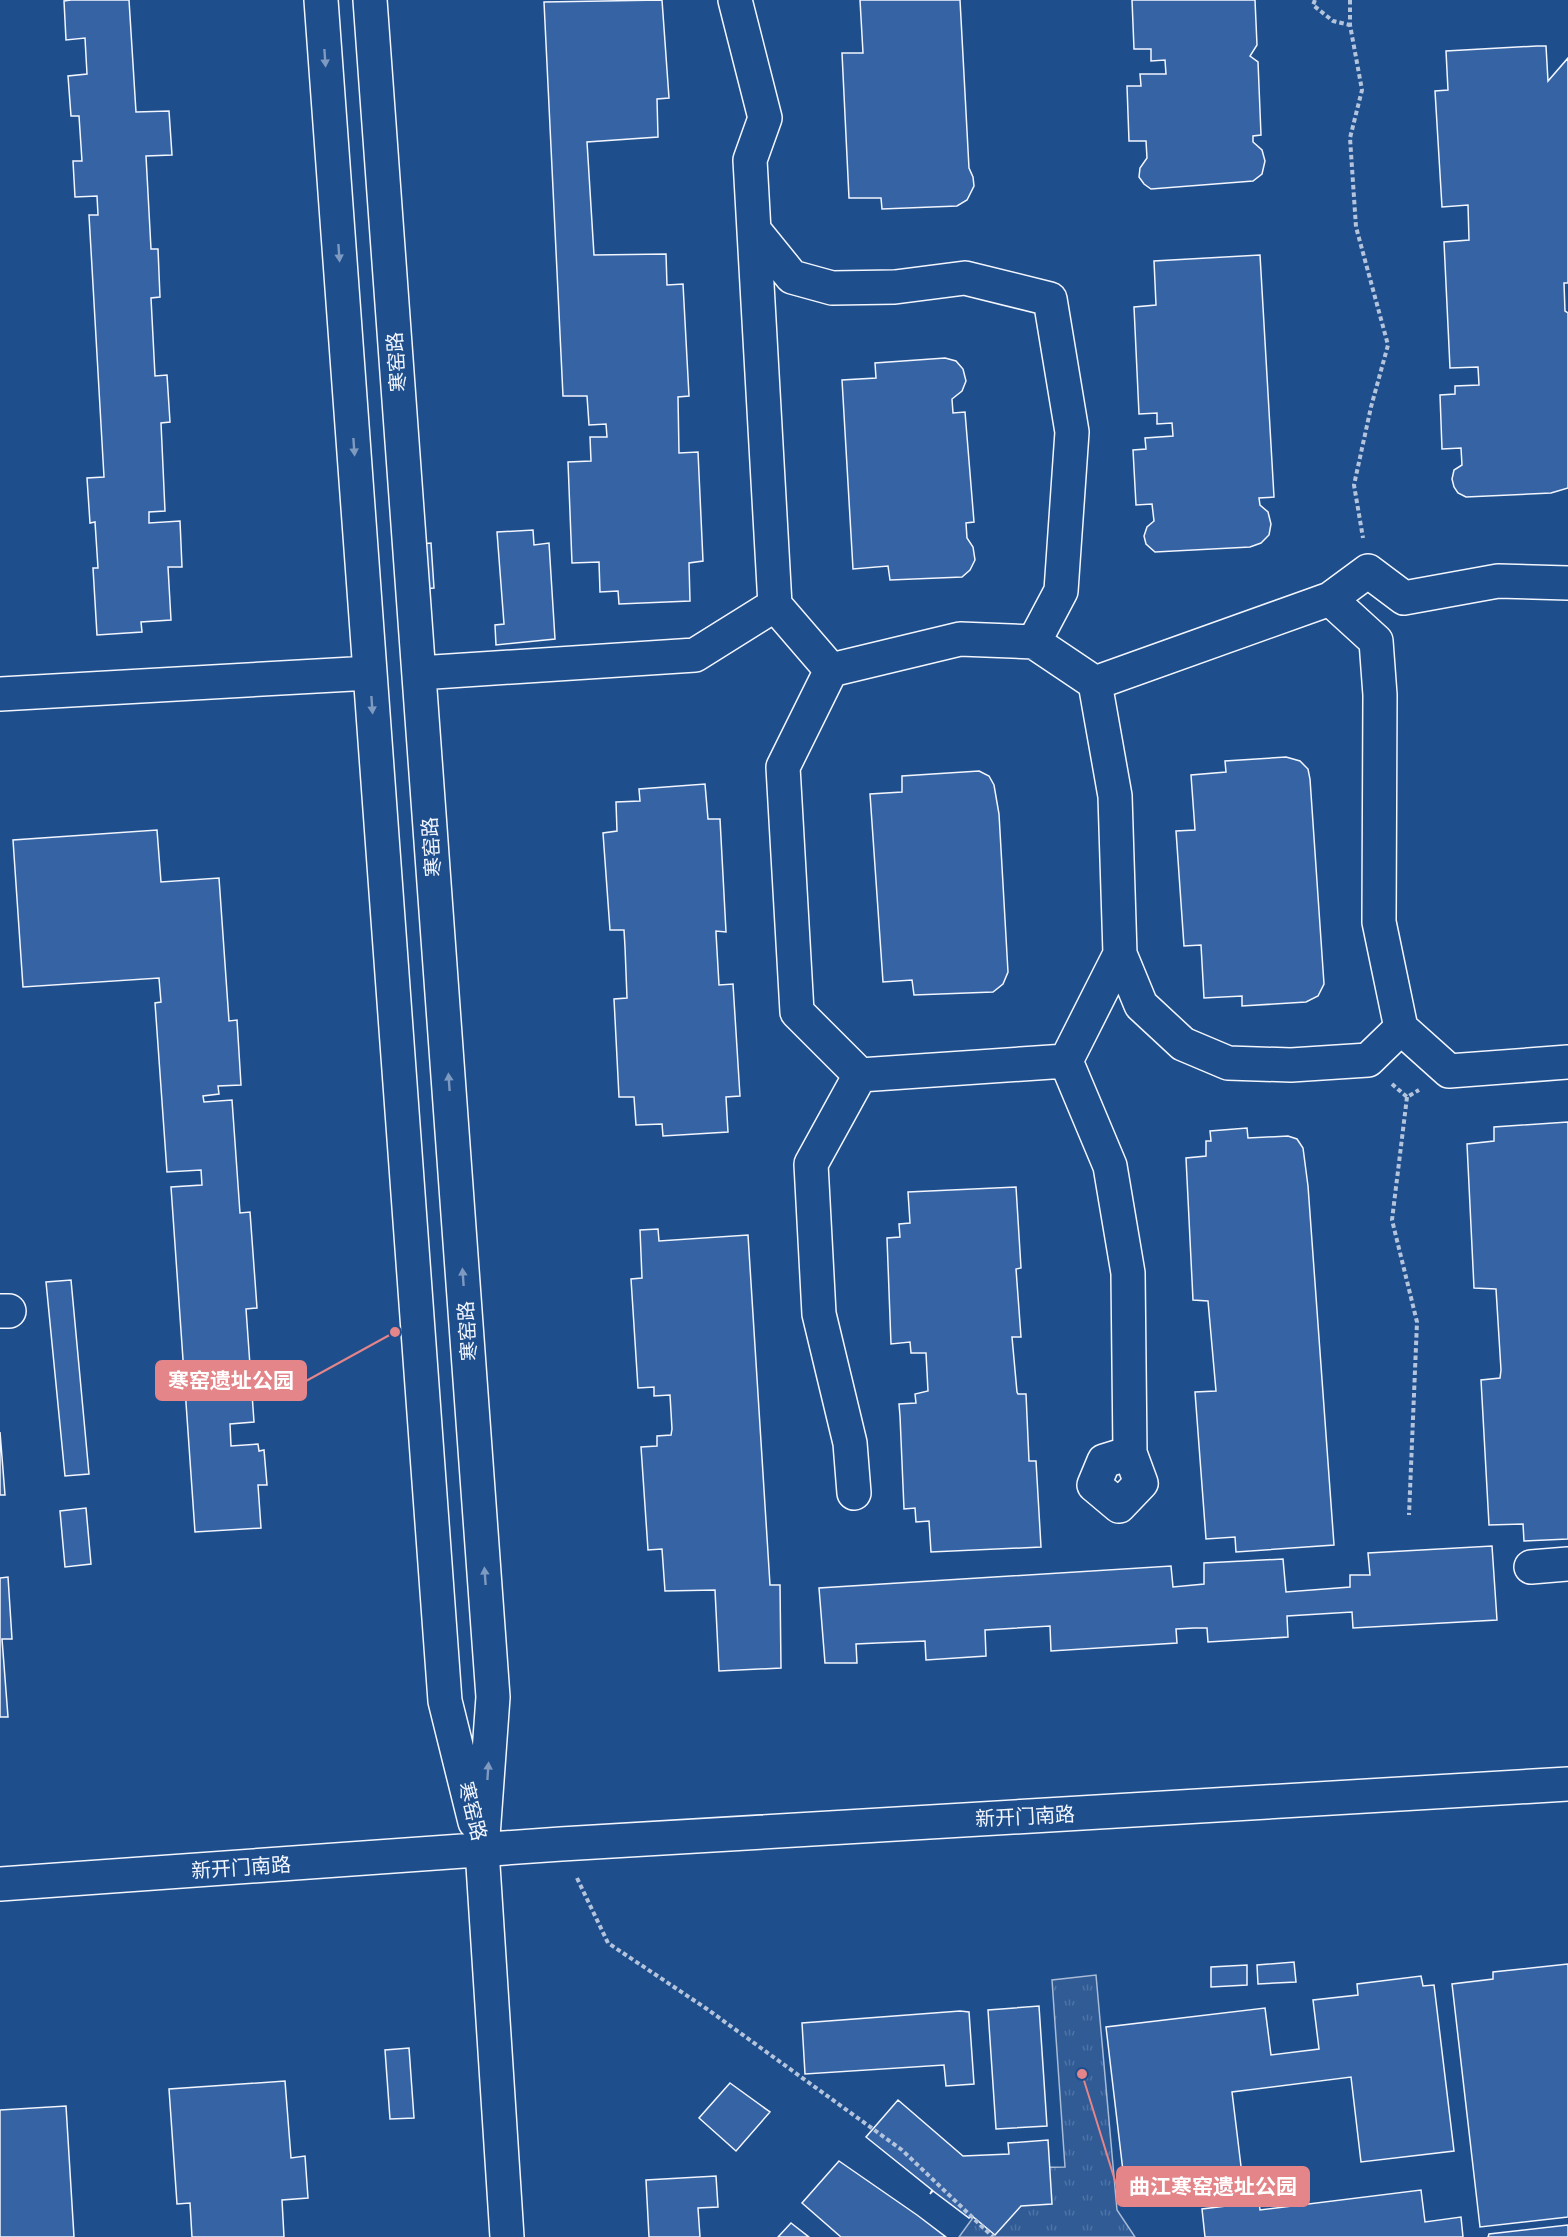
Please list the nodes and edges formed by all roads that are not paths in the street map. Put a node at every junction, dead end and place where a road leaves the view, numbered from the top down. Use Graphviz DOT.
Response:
graph roads {
  1 [pos="321,0"];
  2 [pos="370,0"];
  3 [pos="735,0"];
  4 [pos="754,230"];
  5 [pos="1568,583"];
  6 [pos="1404,598"];
  7 [pos="1330,599"];
  8 [pos="776,605"];
  9 [pos="1376,641"];
  10 [pos="1034,642"];
  11 [pos="831,670"];
  12 [pos="370,673"];
  13 [pos="419,673"];
  14 [pos="1095,683"];
  15 [pos="0,694"];
  16 [pos="1120,954"];
  17 [pos="1401,1028"];
  18 [pos="1065,1061"];
  19 [pos="1568,1062"];
  20 [pos="860,1076"];
  21 [pos="1130,1453"];
  22 [pos="854,1493"];
  23 [pos="1568,1564"];
  24 [pos="1531,1567"];
  25 [pos="1568,1784"];
  26 [pos="482,1850"];
  27 [pos="0,1884"];
  28 [pos="507,2237"];
  1 -- 12 [label="street, 寒窑路, one-way"];
  2 -- 13 [label="street, 寒窑路"];
  3 -- 4 [label="street"];
  4 -- 8 [label="street"];
  4 -- 10 [label="street"];
  5 -- 6 [label="street"];
  6 -- 7 [label="street"];
  6 -- 9 [label="street"];
  7 -- 9 [label="street"];
  7 -- 14 [label="street"];
  8 -- 11 [label="street"];
  8 -- 13 [label="street"];
  9 -- 17 [label="street"];
  10 -- 11 [label="street"];
  10 -- 14 [label="street"];
  11 -- 20 [label="street"];
  12 -- 15 [label="street"];
  12 -- 26 [label="street, 寒窑路, one-way"];
  26 -- 13 [label="street, 寒窑路, one-way"];
  14 -- 16 [label="street"];
  16 -- 17 [label="street"];
  16 -- 18 [label="street"];
  17 -- 19 [label="street"];
  18 -- 20 [label="street"];
  18 -- 21 [label="street"];
  20 -- 22 [label="street"];
  23 -- 24 [label="street"];
  25 -- 26 [label="street, 新开门南路"];
  26 -- 27 [label="street, 新开门南路"];
  26 -- 28 [label="street"];
}
